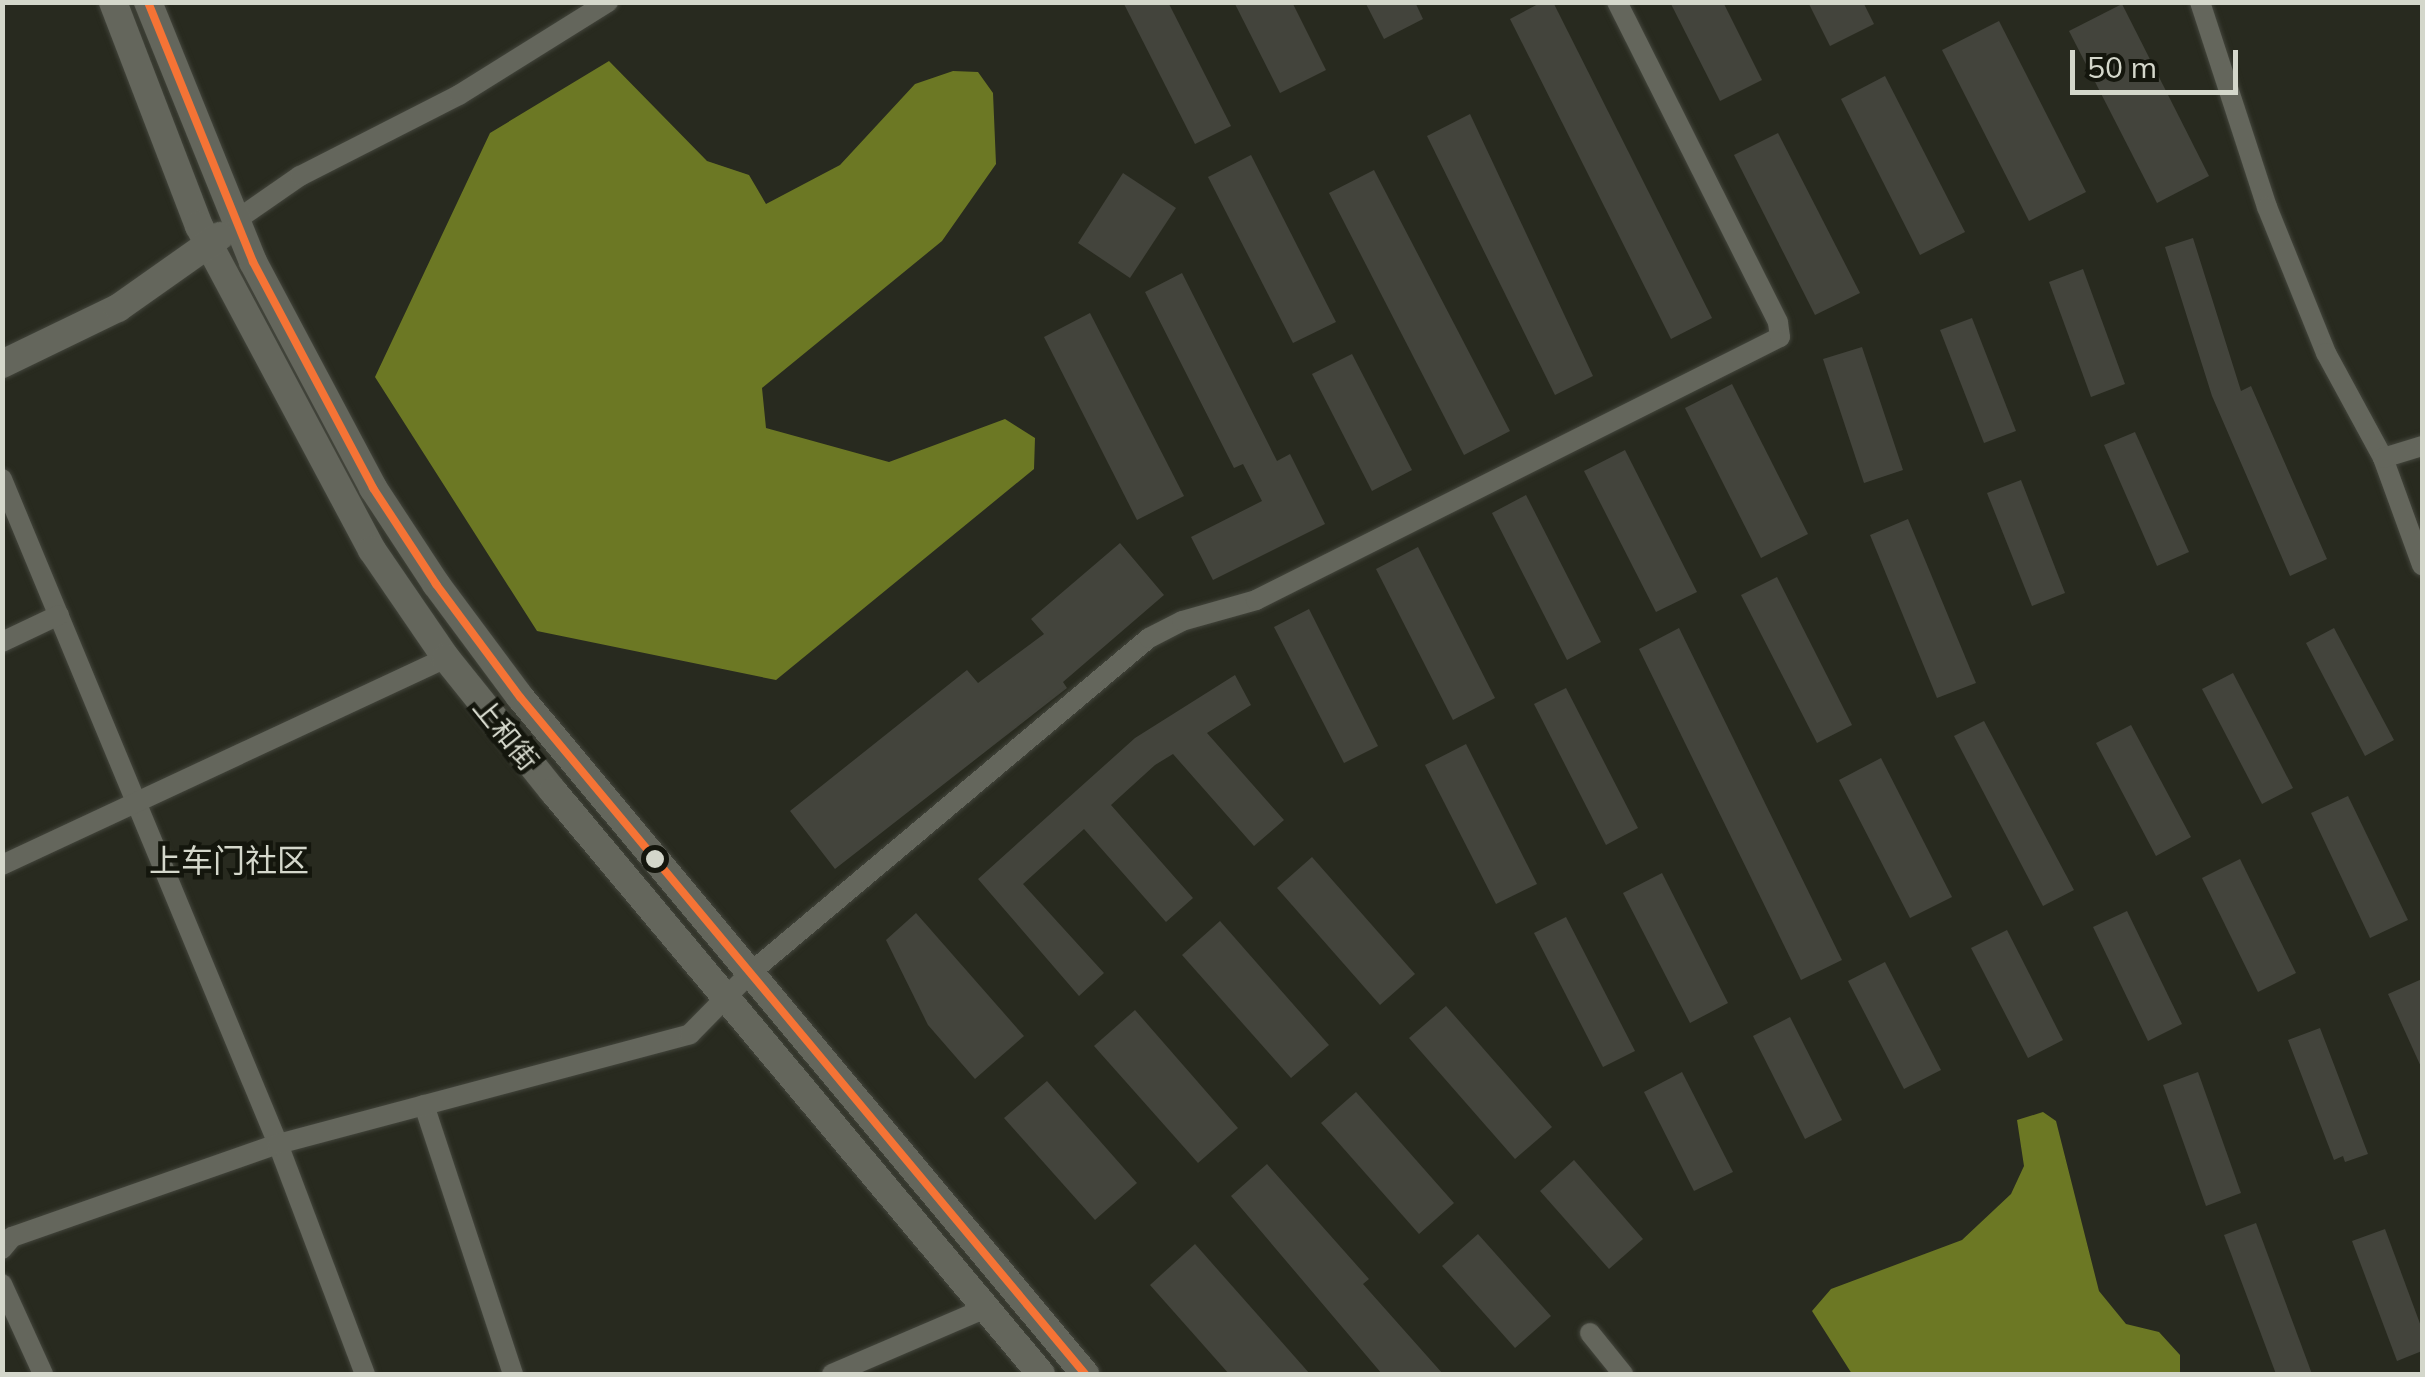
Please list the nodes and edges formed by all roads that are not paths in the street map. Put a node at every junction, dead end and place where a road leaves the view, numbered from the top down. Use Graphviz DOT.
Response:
graph roads {
  1 [pos="112,2"];
  2 [pos="148,2"];
  3 [pos="608,2"];
  4 [pos="1617,2"];
  5 [pos="2200,2"];
  6 [pos="235,221"];
  7 [pos="209,246"];
  8 [pos="2,364"];
  9 [pos="2422,446"];
  10 [pos="2383,458"];
  11 [pos="2,479"];
  12 [pos="2422,564"];
  13 [pos="59,615"];
  14 [pos="2,642"];
  15 [pos="446,658"];
  16 [pos="137,804"];
  17 [pos="2,865"];
  18 [pos="750,972"];
  19 [pos="727,997"];
  20 [pos="424,1105"];
  21 [pos="278,1144"];
  22 [pos="2,1248"];
  23 [pos="2,1284"];
  24 [pos="986,1308"];
  25 [pos="1590,1333"];
  26 [pos="43,1374"];
  27 [pos="365,1374"];
  28 [pos="514,1374"];
  29 [pos="832,1374"];
  30 [pos="1042,1374"];
  31 [pos="1085,1374"];
  32 [pos="1623,1374"];
  1 -- 7 [label="street, 上和街"];
  2 -- 6 [label="street, 上和街"];
  3 -- 6 [label="street"];
  4 -- 18 [label="street"];
  5 -- 10 [label="street"];
  6 -- 7 [label="street"];
  6 -- 18 [label="street, 上和街"];
  7 -- 8 [label="street"];
  7 -- 15 [label="street, 上和街"];
  9 -- 10 [label="street"];
  10 -- 12 [label="street"];
  11 -- 13 [label="street"];
  13 -- 14 [label="street"];
  13 -- 16 [label="street"];
  15 -- 16 [label="street"];
  15 -- 19 [label="street, 上和街"];
  16 -- 17 [label="street"];
  16 -- 21 [label="street"];
  18 -- 19 [label="street"];
  18 -- 31 [label="street, 上和街"];
  19 -- 20 [label="street"];
  19 -- 24 [label="street, 上和街"];
  20 -- 21 [label="street"];
  20 -- 28 [label="street"];
  21 -- 22 [label="street"];
  21 -- 27 [label="street"];
  23 -- 26 [label="street"];
  24 -- 29 [label="street"];
  24 -- 30 [label="street, 上和街"];
  25 -- 32 [label="street"];
}
